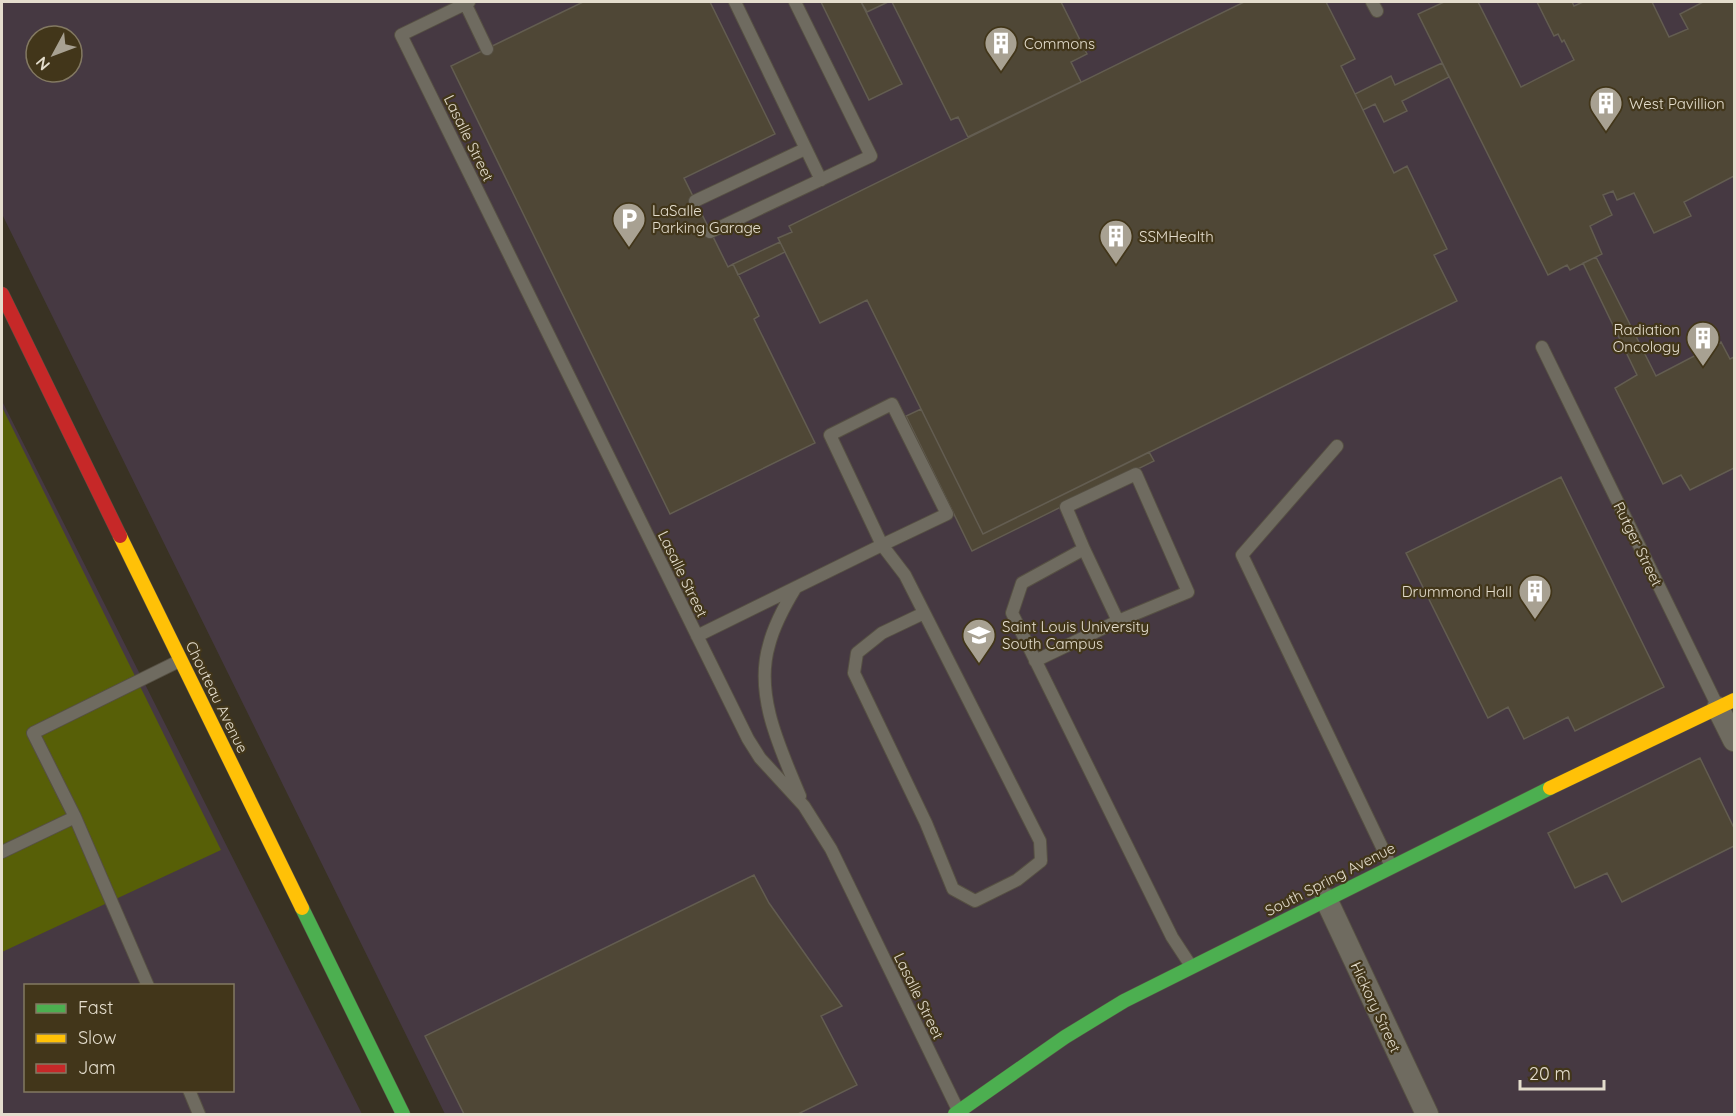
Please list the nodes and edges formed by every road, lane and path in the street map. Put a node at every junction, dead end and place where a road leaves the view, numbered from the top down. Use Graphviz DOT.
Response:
graph roads {
  1 [pos="467,2"];
  2 [pos="735,2"];
  3 [pos="795,2"];
  4 [pos="487,49"];
  5 [pos="805,148"];
  6 [pos="821,180"];
  7 [pos="695,201"];
  8 [pos="711,232"];
  9 [pos="2,294"];
  10 [pos="1542,347"];
  11 [pos="1336,446"];
  12 [pos="882,545"];
  13 [pos="1084,549"];
  14 [pos="796,587"];
  15 [pos="924,613"];
  16 [pos="1118,621"];
  17 [pos="697,636"];
  18 [pos="181,660"];
  19 [pos="1035,661"];
  20 [pos="1726,704"];
  21 [pos="1734,740"];
  22 [pos="804,806"];
  23 [pos="75,818"];
  24 [pos="2,852"];
  25 [pos="1391,867"];
  26 [pos="1326,899"];
  27 [pos="1191,967"];
  28 [pos="147,984"];
  29 [pos="190,1092"];
  30 [pos="198,1114"];
  31 [pos="403,1114"];
  32 [pos="957,1114"];
  33 [pos="1427,1114"];
  1 -- 4 [label="lane"];
  1 -- 17 [label="lane, Lasalle Street"];
  2 -- 5 [label="lane"];
  3 -- 6 [label="lane"];
  5 -- 6 [label="lane"];
  5 -- 7 [label="lane"];
  6 -- 8 [label="lane"];
  9 -- 18 [label="main road, Chouteau Avenue"];
  10 -- 20 [label="lane, Rutger Street"];
  11 -- 25 [label="lane"];
  12 -- 12 [label="lane"];
  12 -- 14 [label="lane"];
  12 -- 15 [label="lane"];
  13 -- 16 [label="lane"];
  13 -- 16 [label="lane"];
  13 -- 19 [label="lane"];
  14 -- 17 [label="lane"];
  14 -- 22 [label="lane"];
  15 -- 15 [label="lane"];
  16 -- 19 [label="lane"];
  17 -- 22 [label="lane, Lasalle Street"];
  18 -- 23 [label="lane"];
  18 -- 31 [label="main road, Chouteau Avenue"];
  19 -- 27 [label="lane"];
  20 -- 21 [label="street, Rutger Street"];
  20 -- 25 [label="main road, South Spring Avenue"];
  22 -- 32 [label="lane, Lasalle Street"];
  23 -- 24 [label="lane"];
  23 -- 28 [label="lane"];
  25 -- 26 [label="main road, South Spring Avenue"];
  26 -- 27 [label="main road, South Spring Avenue"];
  26 -- 33 [label="street, Hickory Street"];
  27 -- 32 [label="main road, South Spring Avenue"];
  29 -- 30 [label="lane"];
}
